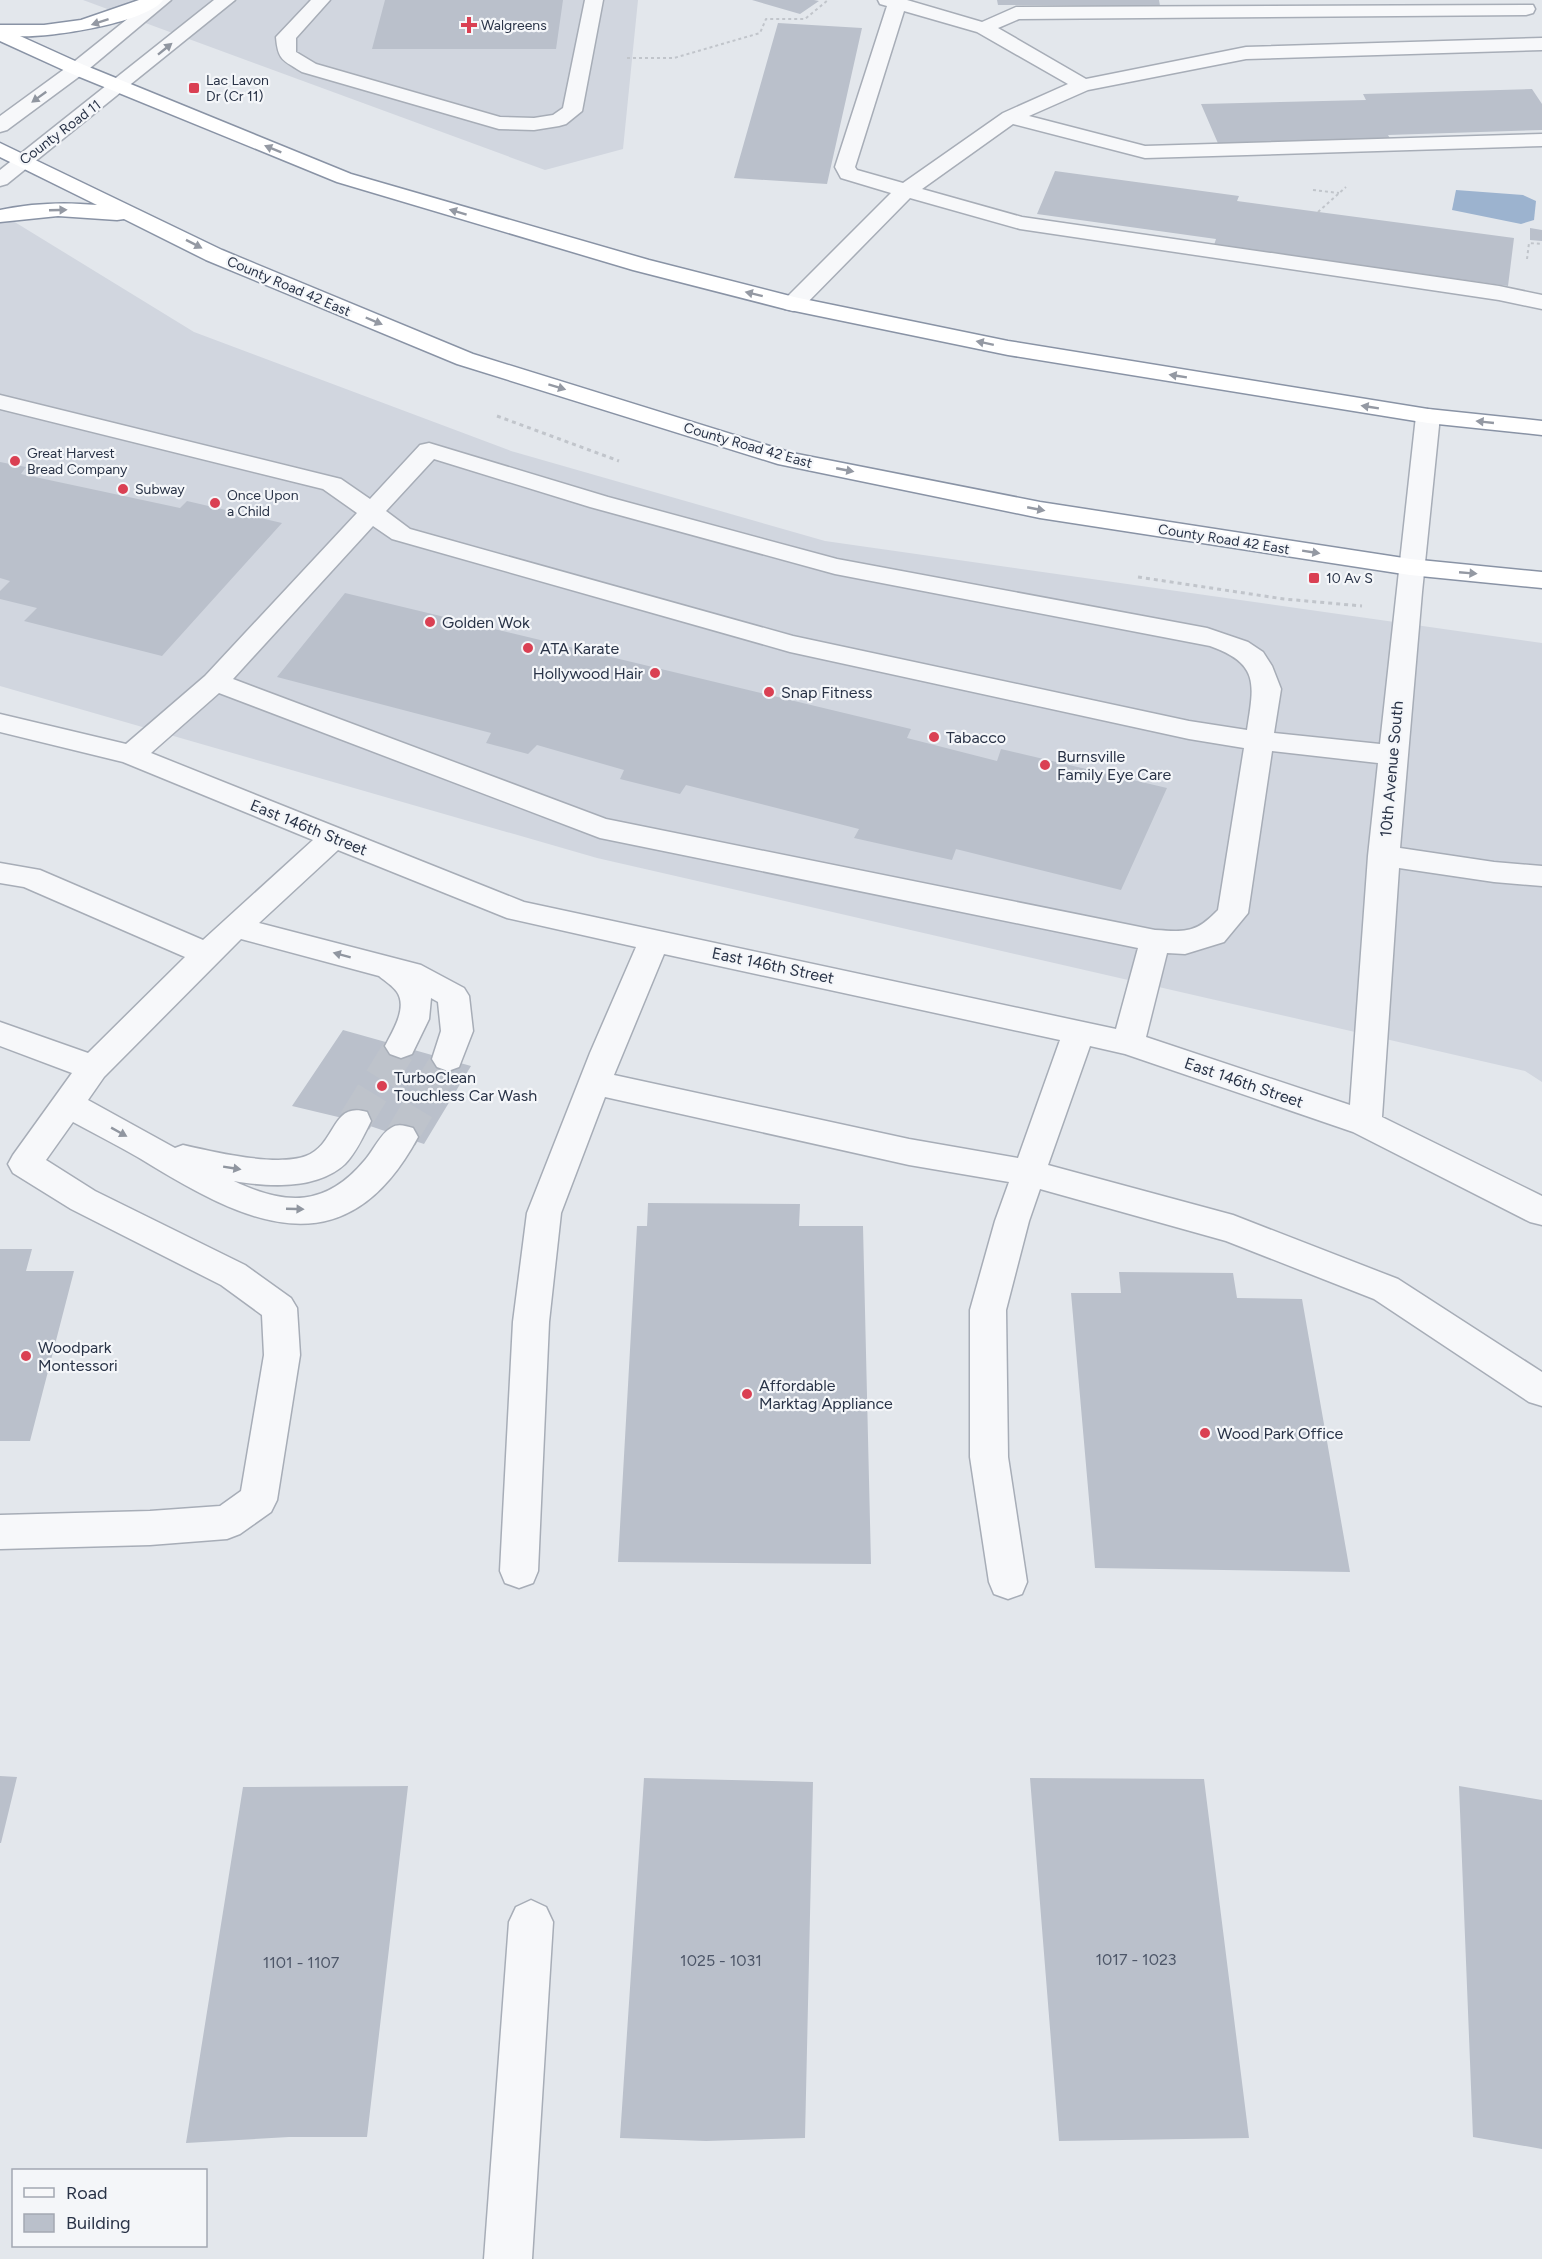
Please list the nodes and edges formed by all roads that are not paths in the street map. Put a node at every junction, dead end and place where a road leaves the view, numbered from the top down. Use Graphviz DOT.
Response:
graph roads {
  1 [pos="154,0"];
  2 [pos="162,0"];
  3 [pos="226,0"];
  4 [pos="321,0"];
  5 [pos="594,0"];
  6 [pos="1504,0"];
  7 [pos="892,2"];
  8 [pos="1534,11"];
  9 [pos="0,28"];
  10 [pos="984,28"];
  11 [pos="0,34"];
  12 [pos="1542,44"];
  13 [pos="77,69"];
  14 [pos="1083,85"];
  15 [pos="120,86"];
  16 [pos="1010,117"];
  17 [pos="0,126"];
  18 [pos="1542,140"];
  19 [pos="0,149"];
  20 [pos="22,160"];
  21 [pos="0,180"];
  22 [pos="905,191"];
  23 [pos="0,216"];
  24 [pos="142,218"];
  25 [pos="1542,302"];
  26 [pos="793,304"];
  27 [pos="0,402"];
  28 [pos="1428,416"];
  29 [pos="1542,428"];
  30 [pos="370,512"];
  31 [pos="1410,567"];
  32 [pos="1542,580"];
  33 [pos="214,682"];
  34 [pos="0,723"];
  35 [pos="1259,741"];
  36 [pos="131,755"];
  37 [pos="1393,755"];
  38 [pos="334,837"];
  39 [pos="1383,856"];
  40 [pos="0,873"];
  41 [pos="1542,876"];
  42 [pos="235,927"];
  43 [pos="655,940"];
  44 [pos="1155,941"];
  45 [pos="207,954"];
  46 [pos="390,968"];
  47 [pos="1079,1031"];
  48 [pos="0,1034"];
  49 [pos="1128,1042"];
  50 [pos="401,1046"];
  51 [pos="448,1059"];
  52 [pos="93,1068"];
  53 [pos="595,1083"];
  54 [pos="68,1104"];
  55 [pos="355,1121"];
  56 [pos="1365,1123"];
  57 [pos="400,1137"];
  58 [pos="154,1152"];
  59 [pos="13,1163"];
  60 [pos="1029,1173"];
  61 [pos="1542,1212"];
  62 [pos="1542,1391"];
  63 [pos="0,1532"];
  64 [pos="519,1571"];
  65 [pos="1008,1582"];
  66 [pos="531,1922"];
  67 [pos="508,2259"];
  1 -- 9 [label="highway, one-way"];
  2 -- 13 [label="street"];
  15 -- 3 [label="street, County Road 11, one-way"];
  4 -- 5 [label="street"];
  6 -- 8 [label="street"];
  7 -- 10 [label="street"];
  7 -- 22 [label="street"];
  8 -- 10 [label="street"];
  10 -- 14 [label="street"];
  11 -- 13 [label="highway"];
  12 -- 14 [label="street"];
  13 -- 15 [label="highway"];
  13 -- 17 [label="street, one-way"];
  14 -- 16 [label="street"];
  15 -- 20 [label="street, County Road 11"];
  26 -- 15 [label="highway, one-way"];
  16 -- 18 [label="street"];
  16 -- 22 [label="street"];
  19 -- 20 [label="highway, County Road 42 East"];
  20 -- 21 [label="street, County Road 11"];
  20 -- 24 [label="highway, County Road 42 East"];
  22 -- 25 [label="street"];
  22 -- 26 [label="street"];
  23 -- 24 [label="highway, one-way"];
  24 -- 31 [label="highway, County Road 42 East, one-way"];
  28 -- 26 [label="highway, one-way"];
  27 -- 30 [label="street"];
  29 -- 28 [label="highway, one-way"];
  28 -- 31 [label="street, 10th Avenue South"];
  30 -- 33 [label="street"];
  30 -- 35 [label="street"];
  30 -- 35 [label="street"];
  31 -- 32 [label="highway, County Road 42 East, one-way"];
  31 -- 37 [label="street, 10th Avenue South"];
  33 -- 36 [label="street"];
  33 -- 44 [label="street"];
  34 -- 36 [label="street, East 146th Street"];
  35 -- 37 [label="street"];
  35 -- 44 [label="street"];
  36 -- 38 [label="street, East 146th Street"];
  37 -- 39 [label="street, 10th Avenue South"];
  38 -- 42 [label="street"];
  38 -- 43 [label="street, East 146th Street"];
  39 -- 41 [label="street"];
  39 -- 56 [label="street, 10th Avenue South"];
  40 -- 45 [label="street"];
  42 -- 45 [label="street"];
  46 -- 42 [label="street, one-way"];
  43 -- 47 [label="street, East 146th Street"];
  43 -- 53 [label="street"];
  44 -- 49 [label="street"];
  45 -- 52 [label="street"];
  46 -- 50 [label="street"];
  46 -- 51 [label="street"];
  47 -- 49 [label="street, East 146th Street"];
  47 -- 60 [label="street"];
  48 -- 52 [label="street"];
  49 -- 56 [label="street, East 146th Street"];
  52 -- 54 [label="street"];
  53 -- 60 [label="street"];
  53 -- 64 [label="street"];
  54 -- 58 [label="street, one-way"];
  54 -- 59 [label="street"];
  58 -- 55 [label="street, one-way"];
  56 -- 61 [label="street, East 146th Street"];
  58 -- 57 [label="street, one-way"];
  59 -- 63 [label="street"];
  60 -- 62 [label="street"];
  60 -- 65 [label="street"];
  66 -- 67 [label="street"];
}
